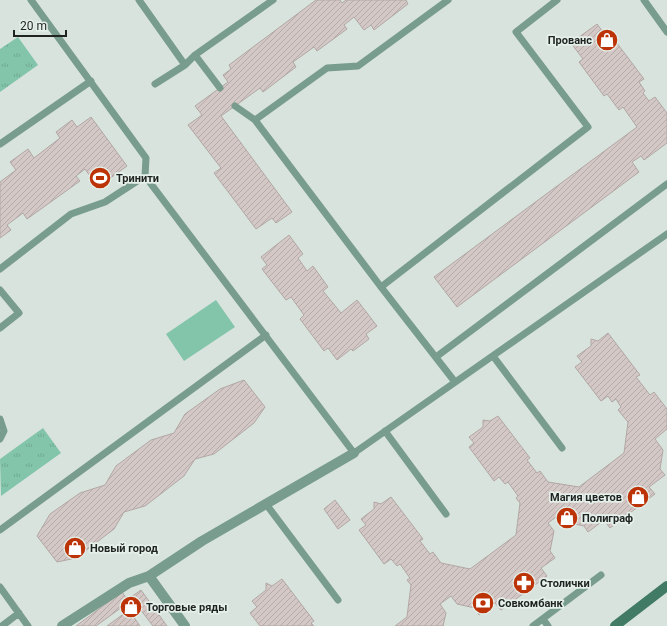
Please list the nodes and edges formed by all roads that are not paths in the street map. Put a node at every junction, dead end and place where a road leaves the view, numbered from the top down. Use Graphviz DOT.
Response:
graph roads {
  1 [pos="31,0"];
  2 [pos="139,0"];
  3 [pos="272,0"];
  4 [pos="448,0"];
  5 [pos="557,0"];
  6 [pos="644,0"];
  7 [pos="667,32"];
  8 [pos="195,55"];
  9 [pos="185,65"];
  10 [pos="91,81"];
  11 [pos="155,84"];
  12 [pos="220,88"];
  13 [pos="235,106"];
  14 [pos="255,120"];
  15 [pos="0,144"];
  16 [pos="145,176"];
  17 [pos="667,184"];
  18 [pos="667,234"];
  19 [pos="0,269"];
  20 [pos="381,287"];
  21 [pos="0,290"];
  22 [pos="0,328"];
  23 [pos="266,335"];
  24 [pos="493,356"];
  25 [pos="436,357"];
  26 [pos="455,382"];
  27 [pos="0,419"];
  28 [pos="385,431"];
  29 [pos="0,439"];
  30 [pos="562,448"];
  31 [pos="354,453"];
  32 [pos="266,504"];
  33 [pos="446,514"];
  34 [pos="0,530"];
  35 [pos="601,575"];
  36 [pos="149,576"];
  37 [pos="667,586"];
  38 [pos="0,587"];
  39 [pos="338,600"];
  40 [pos="19,613"];
  41 [pos="542,619"];
  42 [pos="2,626"];
  43 [pos="28,626"];
  44 [pos="62,626"];
  45 [pos="185,626"];
  46 [pos="533,626"];
  47 [pos="548,626"];
  48 [pos="615,626"];
  1 -- 10 [label="lane"];
  2 -- 9 [label="lane"];
  3 -- 8 [label="lane"];
  4 -- 14 [label="lane"];
  5 -- 20 [label="lane"];
  6 -- 7 [label="lane"];
  8 -- 9 [label="lane"];
  8 -- 12 [label="lane"];
  9 -- 11 [label="lane"];
  10 -- 15 [label="lane"];
  10 -- 16 [label="lane"];
  13 -- 14 [label="lane"];
  14 -- 20 [label="lane"];
  16 -- 19 [label="lane"];
  16 -- 23 [label="lane"];
  17 -- 25 [label="lane"];
  18 -- 24 [label="lane"];
  20 -- 25 [label="lane"];
  21 -- 22 [label="lane"];
  23 -- 31 [label="lane"];
  23 -- 34 [label="lane"];
  24 -- 26 [label="lane"];
  24 -- 30 [label="lane"];
  25 -- 26 [label="lane"];
  26 -- 28 [label="lane"];
  27 -- 29 [label="lane"];
  28 -- 31 [label="lane"];
  28 -- 33 [label="lane"];
  31 -- 32 [label="street"];
  32 -- 36 [label="street"];
  32 -- 39 [label="lane"];
  35 -- 41 [label="lane"];
  36 -- 44 [label="street"];
  36 -- 45 [label="street"];
  37 -- 48 [label="main road"];
  38 -- 40 [label="lane"];
  40 -- 42 [label="lane"];
  40 -- 43 [label="lane"];
  41 -- 46 [label="lane"];
  41 -- 47 [label="lane"];
}
